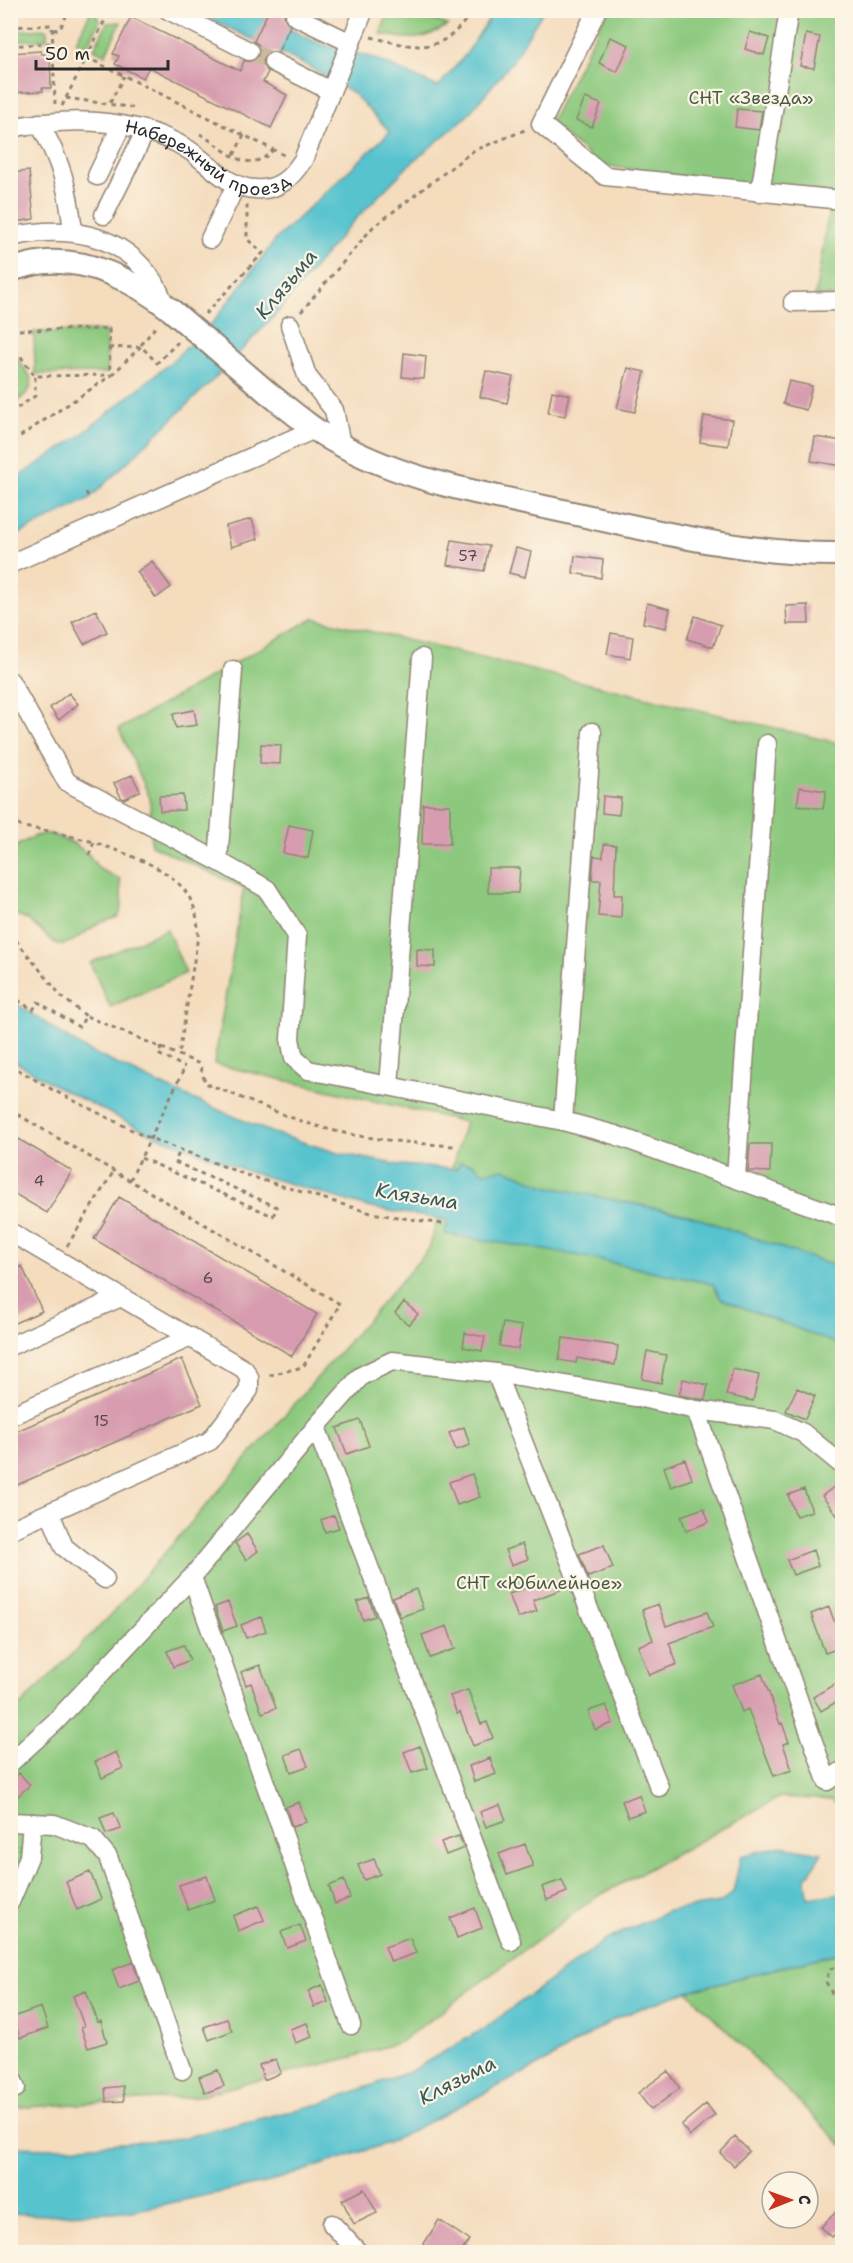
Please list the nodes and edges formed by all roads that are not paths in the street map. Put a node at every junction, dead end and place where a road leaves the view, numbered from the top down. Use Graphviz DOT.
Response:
graph roads {
  1 [pos="168,10"];
  2 [pos="364,10"];
  3 [pos="597,10"];
  4 [pos="789,10"];
  5 [pos="296,16"];
  6 [pos="350,45"];
  7 [pos="249,51"];
  8 [pos="273,62"];
  9 [pos="332,89"];
  10 [pos="49,116"];
  11 [pos="121,126"];
  12 [pos="145,132"];
  13 [pos="12,135"];
  14 [pos="97,176"];
  15 [pos="236,183"];
  16 [pos="760,193"];
  17 [pos="843,200"];
  18 [pos="104,214"];
  19 [pos="73,231"];
  20 [pos="10,237"];
  21 [pos="210,238"];
  22 [pos="10,270"];
  23 [pos="843,301"];
  24 [pos="793,302"];
  25 [pos="165,313"];
  26 [pos="290,325"];
  27 [pos="315,429"];
  28 [pos="341,445"];
  29 [pos="843,554"];
  30 [pos="10,564"];
  31 [pos="422,658"];
  32 [pos="233,670"];
  33 [pos="10,681"];
  34 [pos="592,732"];
  35 [pos="767,744"];
  36 [pos="218,861"];
  37 [pos="389,1086"];
  38 [pos="563,1121"];
  39 [pos="736,1177"];
  40 [pos="843,1217"];
  41 [pos="15,1240"];
  42 [pos="121,1297"];
  43 [pos="190,1337"];
  44 [pos="10,1346"];
  45 [pos="496,1372"];
  46 [pos="696,1410"];
  47 [pos="10,1416"];
  48 [pos="316,1427"];
  49 [pos="843,1465"];
  50 [pos="50,1513"];
  51 [pos="10,1530"];
  52 [pos="192,1577"];
  53 [pos="105,1579"];
  54 [pos="10,1763"];
  55 [pos="843,1771"];
  56 [pos="659,1787"];
  57 [pos="10,1822"];
  58 [pos="32,1823"];
  59 [pos="10,1902"];
  60 [pos="511,1941"];
  61 [pos="351,2025"];
  62 [pos="182,2070"];
  63 [pos="332,2224"];
  64 [pos="358,2253"];
  1 -- 7 [label="street"];
  2 -- 6 [label="street, Набережный проезд"];
  3 -- 16 [label="street"];
  4 -- 16 [label="street"];
  5 -- 6 [label="street"];
  6 -- 9 [label="street, Набережный проезд"];
  8 -- 9 [label="street"];
  9 -- 15 [label="street, Набережный проезд"];
  10 -- 11 [label="street, Набережный проезд"];
  10 -- 13 [label="street, Набережный проезд"];
  10 -- 19 [label="street"];
  11 -- 12 [label="street, Набережный проезд"];
  11 -- 14 [label="street"];
  12 -- 15 [label="street, Набережный проезд"];
  12 -- 18 [label="street"];
  15 -- 21 [label="street"];
  16 -- 17 [label="street"];
  19 -- 20 [label="street"];
  19 -- 25 [label="street"];
  22 -- 25 [label="main road"];
  23 -- 24 [label="street"];
  25 -- 27 [label="main road, bridge"];
  26 -- 28 [label="street"];
  27 -- 28 [label="main road"];
  27 -- 30 [label="street"];
  28 -- 29 [label="main road"];
  31 -- 37 [label="street"];
  32 -- 36 [label="street"];
  33 -- 36 [label="street"];
  34 -- 38 [label="street"];
  35 -- 39 [label="street"];
  36 -- 37 [label="street"];
  37 -- 38 [label="street"];
  38 -- 39 [label="street"];
  39 -- 40 [label="street"];
  41 -- 42 [label="street"];
  42 -- 43 [label="street"];
  42 -- 44 [label="street"];
  43 -- 47 [label="street"];
  43 -- 50 [label="street"];
  45 -- 46 [label="street"];
  45 -- 48 [label="street"];
  45 -- 56 [label="street"];
  46 -- 49 [label="street"];
  46 -- 55 [label="street"];
  48 -- 52 [label="street"];
  48 -- 60 [label="street"];
  50 -- 51 [label="street"];
  50 -- 53 [label="street"];
  52 -- 54 [label="street"];
  52 -- 61 [label="street"];
  57 -- 58 [label="street"];
  58 -- 59 [label="street"];
  58 -- 62 [label="street"];
  63 -- 64 [label="street"];
}
